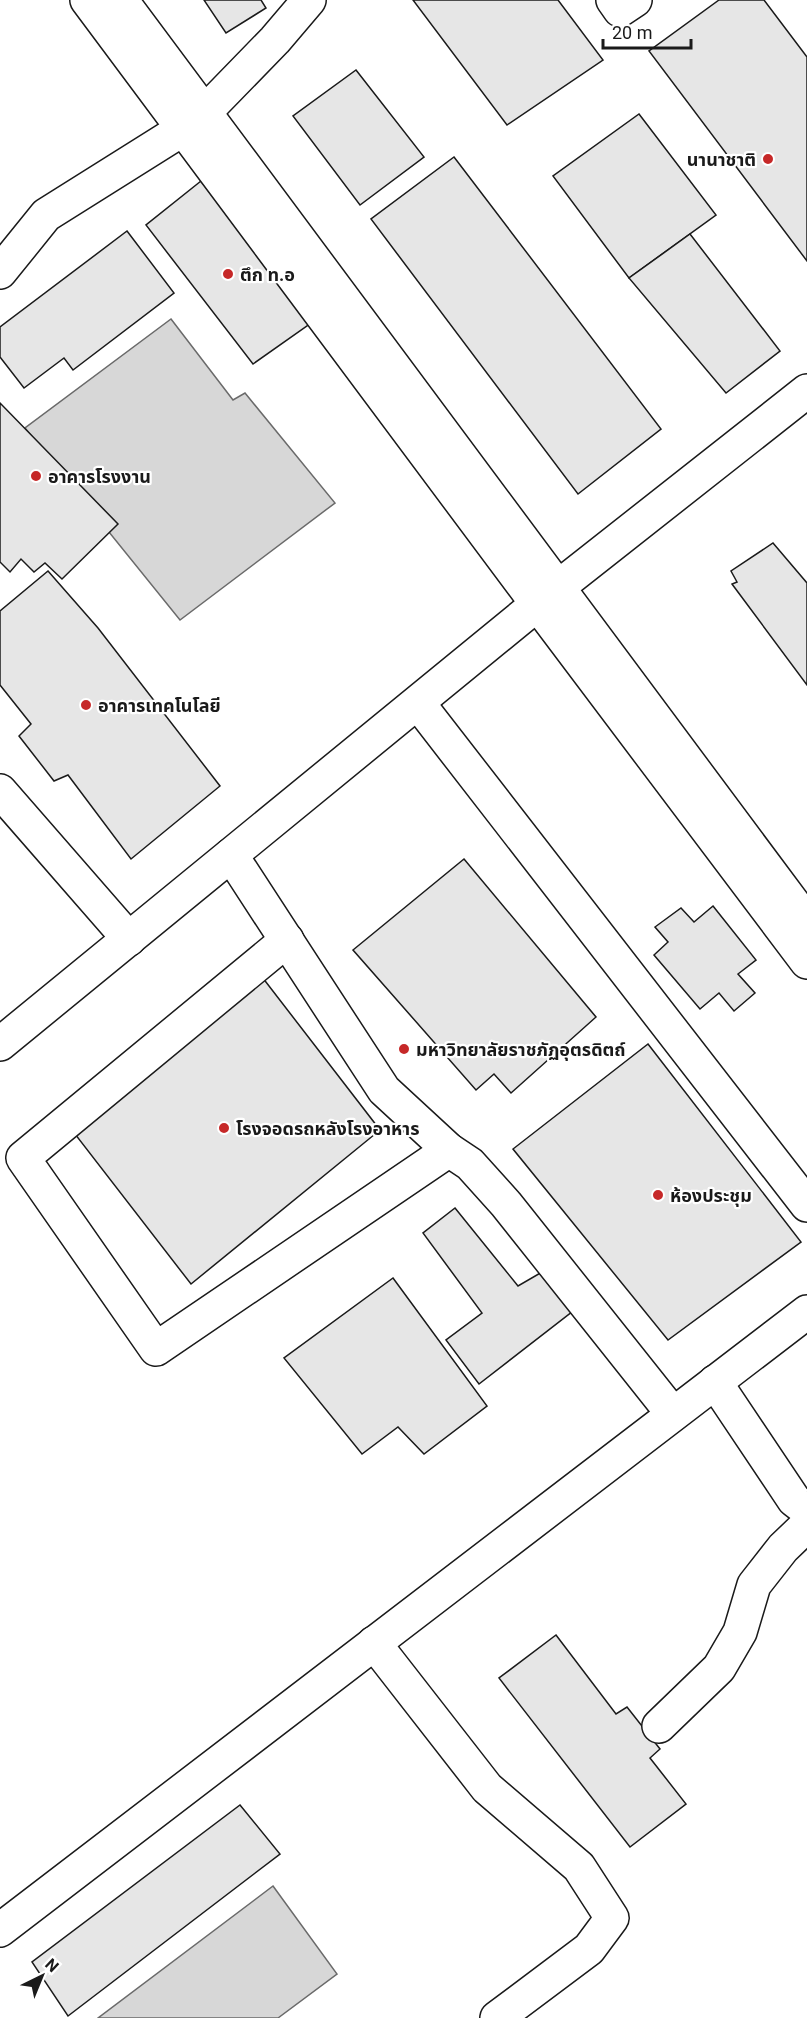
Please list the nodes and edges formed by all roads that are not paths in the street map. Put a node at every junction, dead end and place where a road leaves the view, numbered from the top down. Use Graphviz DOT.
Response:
graph roads {
  1 [pos="87,0"];
  2 [pos="121,0"];
  3 [pos="309,0"];
  4 [pos="614,0"];
  5 [pos="635,0"];
  6 [pos="194,121"];
  7 [pos="0,272"];
  8 [pos="807,391"];
  9 [pos="548,597"];
  10 [pos="418,703"];
  11 [pos="0,791"];
  12 [pos="231,855"];
  13 [pos="807,922"];
  14 [pos="129,939"];
  15 [pos="286,940"];
  16 [pos="807,962"];
  17 [pos="0,1044"];
  18 [pos="449,1150"];
  19 [pos="807,1205"];
  20 [pos="807,1312"];
  21 [pos="715,1382"];
  22 [pos="673,1414"];
  23 [pos="807,1510"];
  24 [pos="807,1525"];
  25 [pos="374,1643"];
  26 [pos="659,1726"];
  27 [pos="0,1930"];
  28 [pos="497,2018"];
  1 -- 6 [label="lane"];
  2 -- 6 [label="lane"];
  3 -- 6 [label="lane"];
  4 -- 5 [label="lane"];
  6 -- 7 [label="lane"];
  6 -- 9 [label="lane"];
  8 -- 9 [label="lane"];
  9 -- 10 [label="lane"];
  9 -- 13 [label="lane"];
  9 -- 16 [label="lane"];
  10 -- 12 [label="lane"];
  10 -- 19 [label="lane"];
  11 -- 14 [label="lane"];
  12 -- 14 [label="lane"];
  12 -- 15 [label="lane"];
  14 -- 17 [label="lane"];
  15 -- 18 [label="lane"];
  15 -- 18 [label="lane"];
  18 -- 22 [label="lane"];
  20 -- 21 [label="lane"];
  21 -- 22 [label="lane"];
  21 -- 23 [label="lane"];
  22 -- 25 [label="lane"];
  24 -- 26 [label="lane"];
  25 -- 27 [label="lane"];
  25 -- 28 [label="lane"];
}
